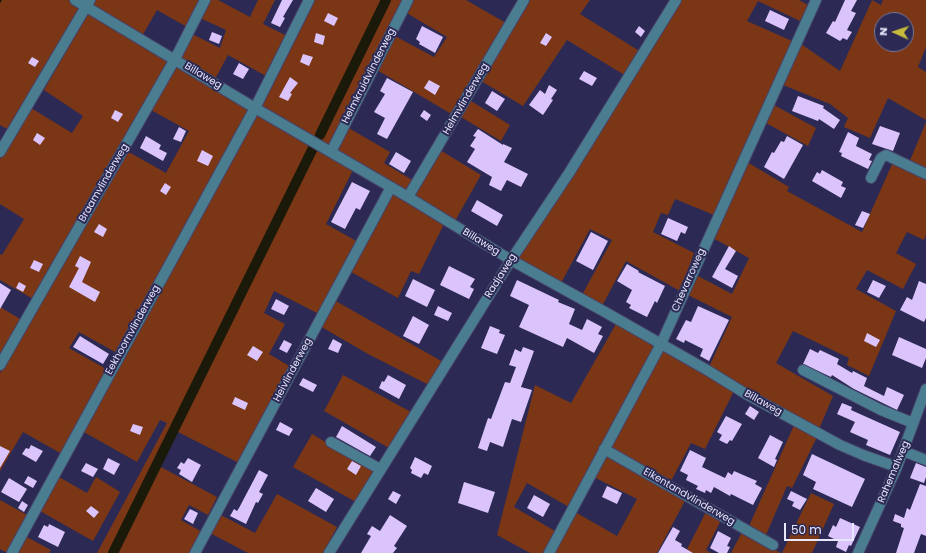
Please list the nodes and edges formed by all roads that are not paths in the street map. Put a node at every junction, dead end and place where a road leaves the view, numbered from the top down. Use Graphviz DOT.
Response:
graph roads {
  1 [pos="75,0"];
  2 [pos="205,0"];
  3 [pos="309,0"];
  4 [pos="408,0"];
  5 [pos="524,0"];
  6 [pos="676,0"];
  7 [pos="816,0"];
  8 [pos="88,3"];
  9 [pos="175,59"];
  10 [pos="255,108"];
  11 [pos="0,152"];
  12 [pos="331,152"];
  13 [pos="926,174"];
  14 [pos="871,178"];
  15 [pos="391,187"];
  16 [pos="408,197"];
  17 [pos="511,260"];
  18 [pos="661,344"];
  19 [pos="0,365"];
  20 [pos="803,370"];
  21 [pos="926,389"];
  22 [pos="913,423"];
  23 [pos="331,442"];
  24 [pos="604,450"];
  25 [pos="903,451"];
  26 [pos="926,460"];
  27 [pos="897,466"];
  28 [pos="380,469"];
  29 [pos="774,545"];
  30 [pos="12,553"];
  31 [pos="195,553"];
  32 [pos="329,553"];
  33 [pos="549,553"];
  34 [pos="858,553"];
  1 -- 8 [label="street, Billaweg"];
  2 -- 9 [label="street, Braamvlinderweg"];
  3 -- 10 [label="street, Eekhoornvlinderweg"];
  4 -- 12 [label="street, Helmkruidvlinderweg"];
  5 -- 16 [label="street, Helmvlinderweg"];
  6 -- 17 [label="street, Radjaweg"];
  7 -- 18 [label="street, Chevarroweg"];
  8 -- 9 [label="street, Billaweg"];
  8 -- 11 [label="street"];
  9 -- 10 [label="street, Billaweg"];
  9 -- 19 [label="street, Braamvlinderweg"];
  10 -- 12 [label="street, Billaweg"];
  10 -- 30 [label="street, Eekhoornvlinderweg"];
  12 -- 15 [label="street, Billaweg"];
  13 -- 14 [label="street"];
  15 -- 16 [label="street, Billaweg"];
  15 -- 31 [label="street, Heivlinderweg"];
  16 -- 17 [label="street, Billaweg"];
  17 -- 18 [label="street, Billaweg"];
  17 -- 28 [label="street, Radjaweg"];
  18 -- 24 [label="street, Chevarroweg"];
  18 -- 27 [label="street, Billaweg"];
  20 -- 22 [label="street"];
  21 -- 22 [label="street, Rahemalweg"];
  22 -- 25 [label="street, Rahemalweg"];
  23 -- 28 [label="street"];
  24 -- 29 [label="street, Eikentandvlinderweg"];
  24 -- 33 [label="street, Chevarroweg"];
  25 -- 26 [label="street"];
  25 -- 27 [label="street, Rahemalweg"];
  27 -- 34 [label="street, Rahemalweg"];
  28 -- 32 [label="street, Radjaweg"];
}
